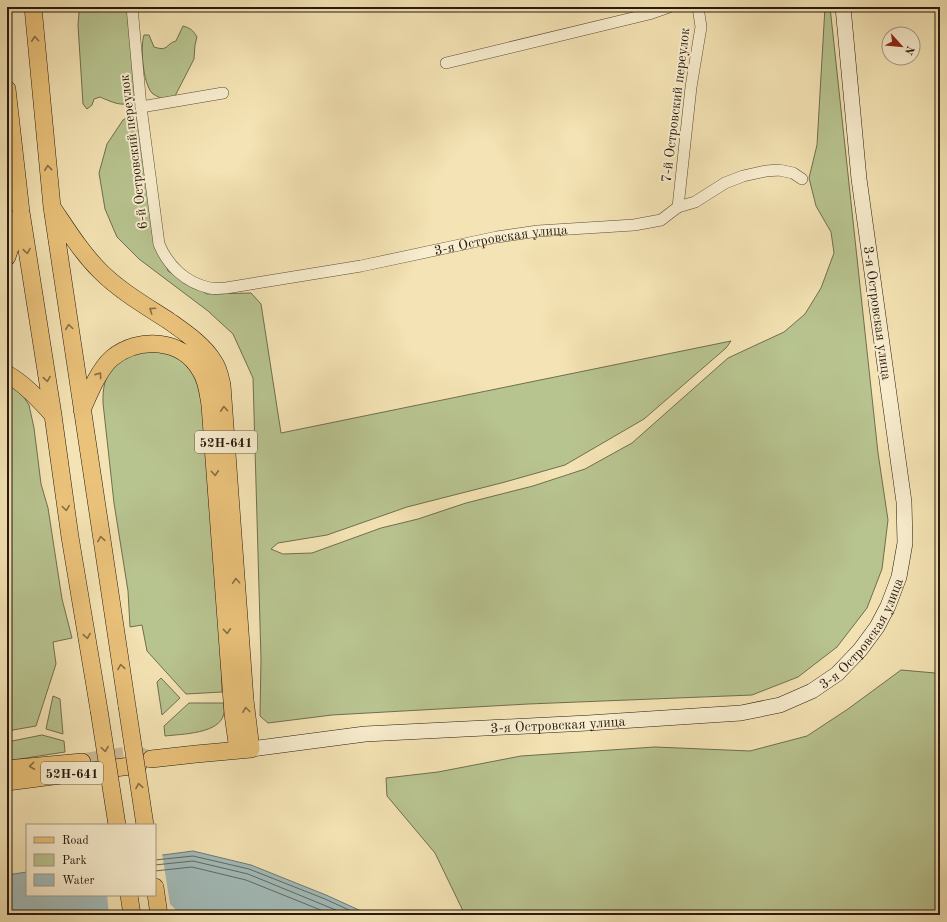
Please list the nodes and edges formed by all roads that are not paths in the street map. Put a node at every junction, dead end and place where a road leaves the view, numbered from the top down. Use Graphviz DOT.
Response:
graph roads {
  1 [pos="33,7"];
  2 [pos="132,7"];
  3 [pos="669,7"];
  4 [pos="698,7"];
  5 [pos="843,7"];
  6 [pos="446,64"];
  7 [pos="7,90"];
  8 [pos="223,93"];
  9 [pos="141,107"];
  10 [pos="802,179"];
  11 [pos="52,207"];
  12 [pos="678,207"];
  13 [pos="21,212"];
  14 [pos="7,257"];
  15 [pos="190,281"];
  16 [pos="7,374"];
  17 [pos="82,410"];
  18 [pos="53,414"];
  19 [pos="245,749"];
  20 [pos="82,762"];
  21 [pos="7,769"];
  22 [pos="7,782"];
  23 [pos="117,824"];
  24 [pos="145,824"];
  25 [pos="156,895"];
  26 [pos="129,896"];
  27 [pos="132,915"];
  28 [pos="159,915"];
  11 -- 1 [label="main road, one-way"];
  2 -- 9 [label="street, 6-й Островский переулок"];
  3 -- 6 [label="street"];
  4 -- 12 [label="street, 7-й Островский переулок"];
  5 -- 19 [label="main road, 3-я Островская улица"];
  7 -- 13 [label="main road"];
  8 -- 9 [label="street"];
  9 -- 15 [label="street, 6-й Островский переулок"];
  10 -- 12 [label="street, 3-я Островская улица"];
  17 -- 11 [label="main road, one-way"];
  19 -- 11 [label="main road, 52Н-641, one-way"];
  12 -- 15 [label="street, 3-я Островская улица"];
  13 -- 14 [label="main road"];
  13 -- 18 [label="main road, one-way"];
  16 -- 18 [label="main road"];
  17 -- 19 [label="main road, 52Н-641, one-way"];
  24 -- 17 [label="main road, one-way, bridge"];
  18 -- 23 [label="main road, one-way, bridge"];
  19 -- 22 [label="main road, 52Н-641"];
  20 -- 21 [label="main road, 52Н-641, one-way"];
  25 -- 28 [label="main road"];
  26 -- 27 [label="main road"];
}
